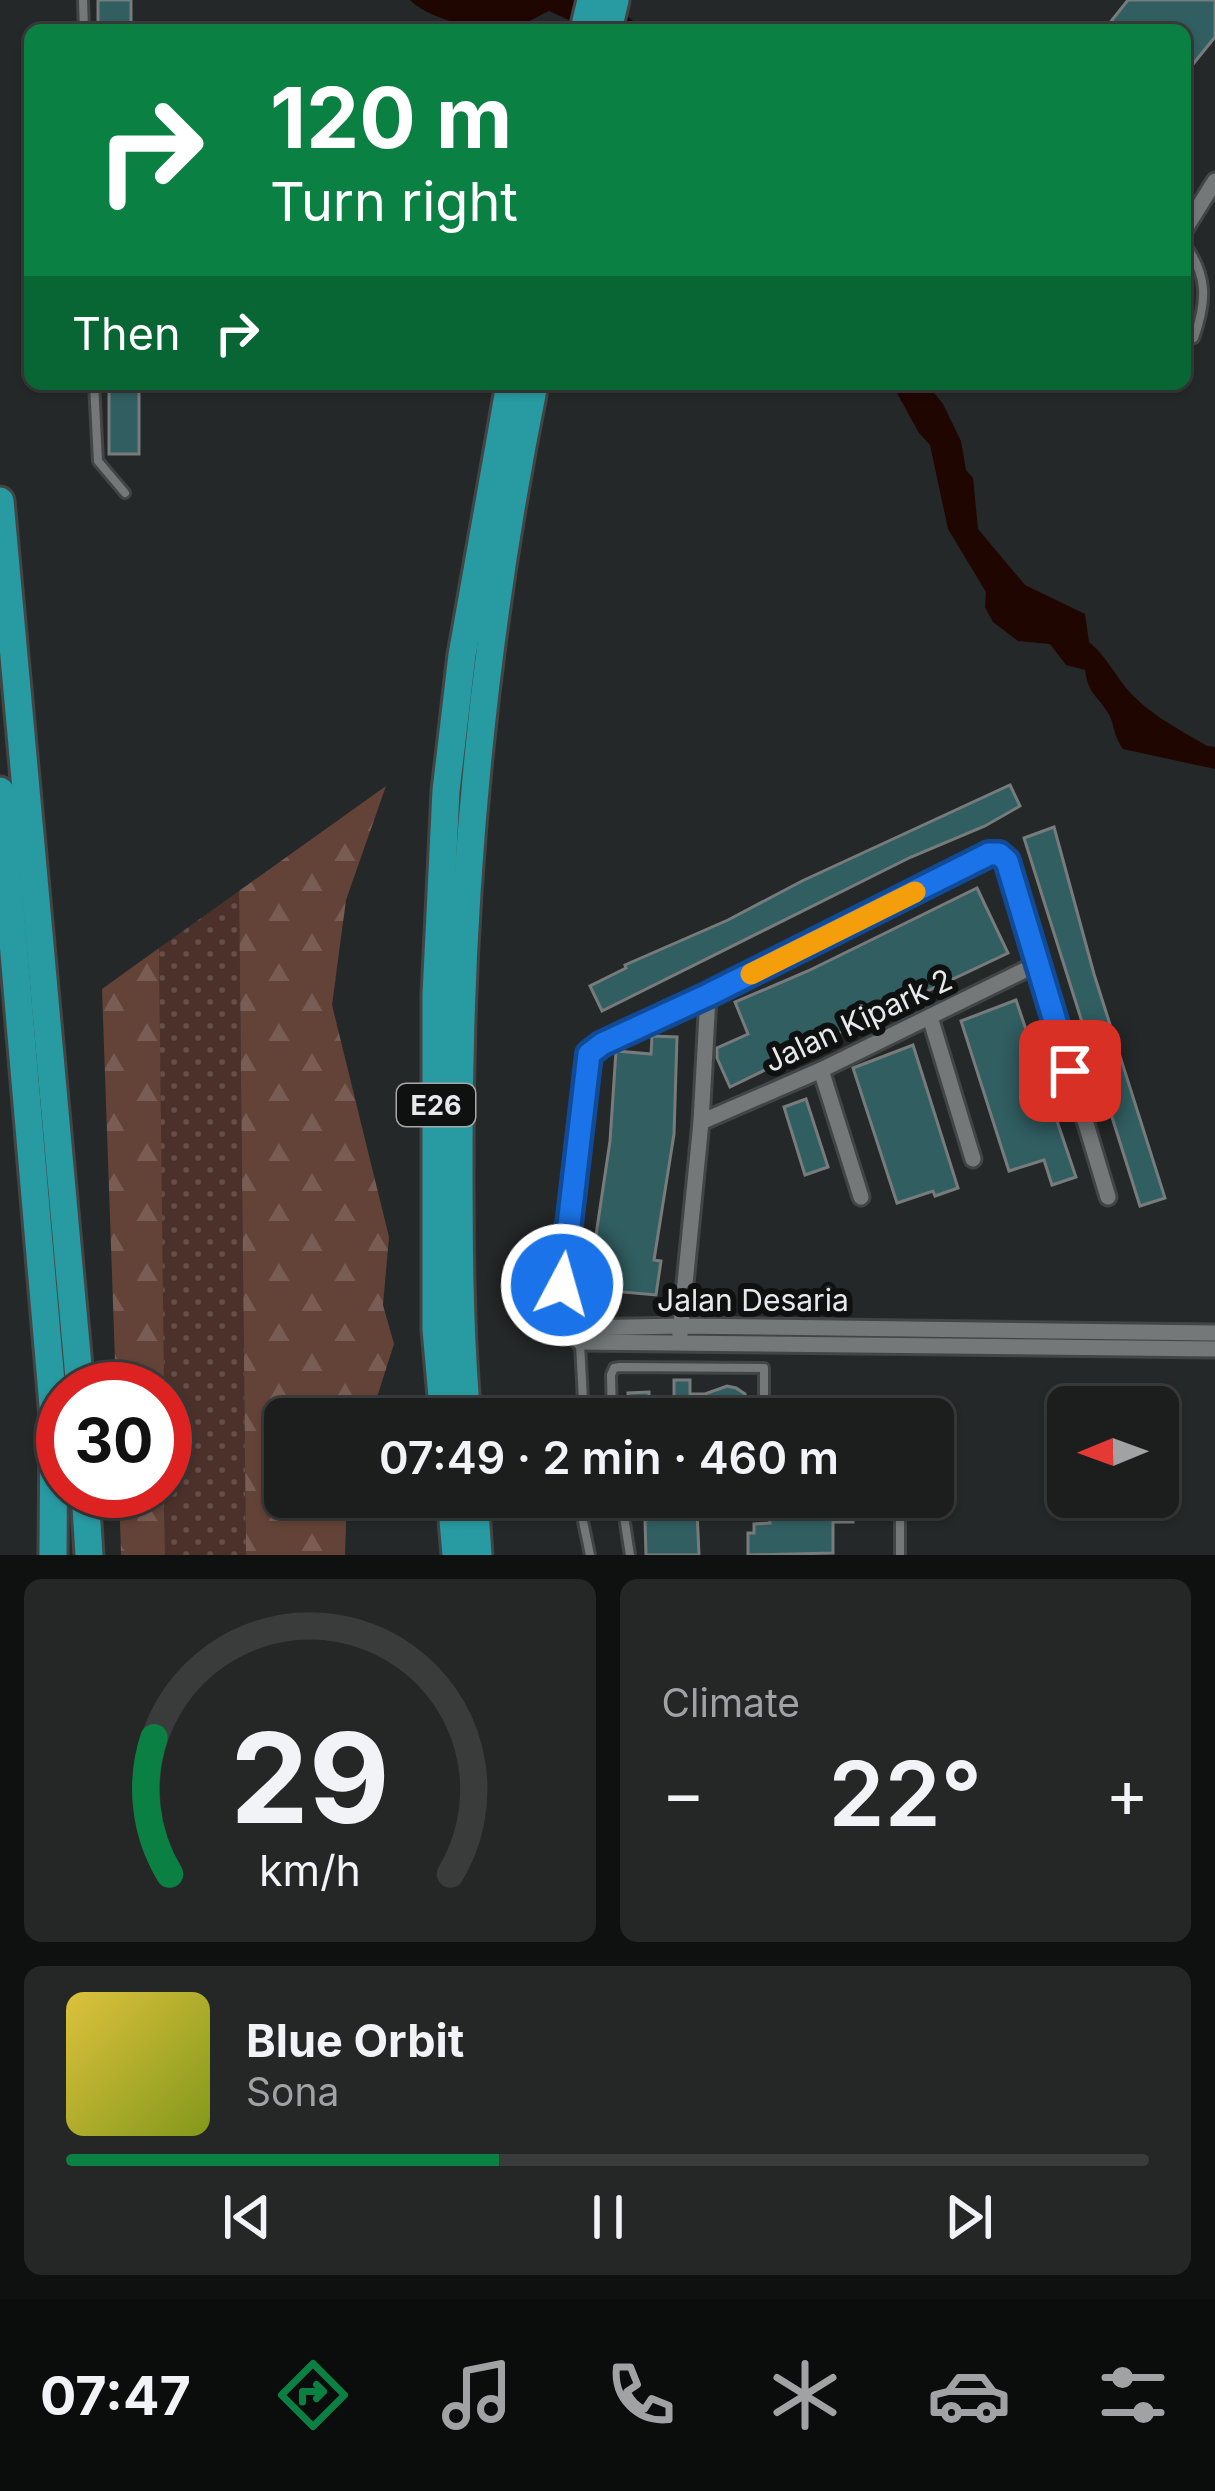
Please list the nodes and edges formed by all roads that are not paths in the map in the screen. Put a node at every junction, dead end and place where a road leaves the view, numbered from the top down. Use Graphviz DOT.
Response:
graph roads {
  1 [pos="1215,181"];
  2 [pos="1191,219"];
  3 [pos="1191,252"];
  4 [pos="1194,338"];
  5 [pos="94,390"];
  6 [pos="509,390"];
  7 [pos="532,390"];
  8 [pos="125,493"];
  9 [pos="0,500"];
  10 [pos="475,651"];
  11 [pos="0,791"];
  12 [pos="459,792"];
  13 [pos="1037,964"];
  14 [pos="708,995"];
  15 [pos="930,1017"];
  16 [pos="821,1070"];
  17 [pos="701,1122"];
  18 [pos="974,1159"];
  19 [pos="1108,1197"];
  20 [pos="861,1198"];
  21 [pos="562,1285"];
  22 [pos="1215,1333"];
  23 [pos="680,1334"];
  24 [pos="580,1342"];
  25 [pos="764,1345"];
  26 [pos="1215,1349"];
  27 [pos="78,1362"];
  28 [pos="764,1368"];
  29 [pos="442,1398"];
  30 [pos="465,1398"];
  31 [pos="583,1398"];
  32 [pos="613,1398"];
  33 [pos="764,1398"];
  34 [pos="87,1518"];
  35 [pos="453,1518"];
  36 [pos="475,1518"];
  37 [pos="582,1518"];
  38 [pos="624,1518"];
  39 [pos="900,1518"];
  40 [pos="53,1555"];
  41 [pos="89,1555"];
  42 [pos="456,1555"];
  43 [pos="478,1555"];
  44 [pos="590,1555"];
  45 [pos="630,1555"];
  46 [pos="901,1555"];
  1 -- 2 [label="street"];
  3 -- 4 [label="lane"];
  5 -- 8 [label="lane"];
  6 -- 10 [label="highway, E26"];
  7 -- 10 [label="highway, E26"];
  9 -- 27 [label="highway"];
  10 -- 12 [label="highway, E26"];
  11 -- 40 [label="highway"];
  12 -- 29 [label="highway, E26"];
  12 -- 30 [label="highway, E26"];
  13 -- 14 [label="street"];
  13 -- 15 [label="street, Jalan Kipark 2"];
  13 -- 19 [label="street"];
  14 -- 17 [label="street"];
  14 -- 21 [label="street"];
  15 -- 16 [label="street, Jalan Kipark 2"];
  15 -- 18 [label="street"];
  16 -- 17 [label="street, Jalan Kipark 2"];
  16 -- 20 [label="street"];
  17 -- 23 [label="street"];
  22 -- 23 [label="street, Jalan Desaria"];
  23 -- 24 [label="street, Jalan Desaria"];
  23 -- 25 [label="street, Jalan Desaria"];
  24 -- 31 [label="lane"];
  25 -- 26 [label="street, Jalan Desaria"];
  25 -- 28 [label="lane"];
  28 -- 32 [label="lane"];
  28 -- 33 [label="lane"];
  34 -- 41 [label="highway"];
  35 -- 42 [label="highway"];
  36 -- 43 [label="highway"];
  37 -- 44 [label="lane"];
  38 -- 45 [label="lane"];
  39 -- 46 [label="lane"];
}
